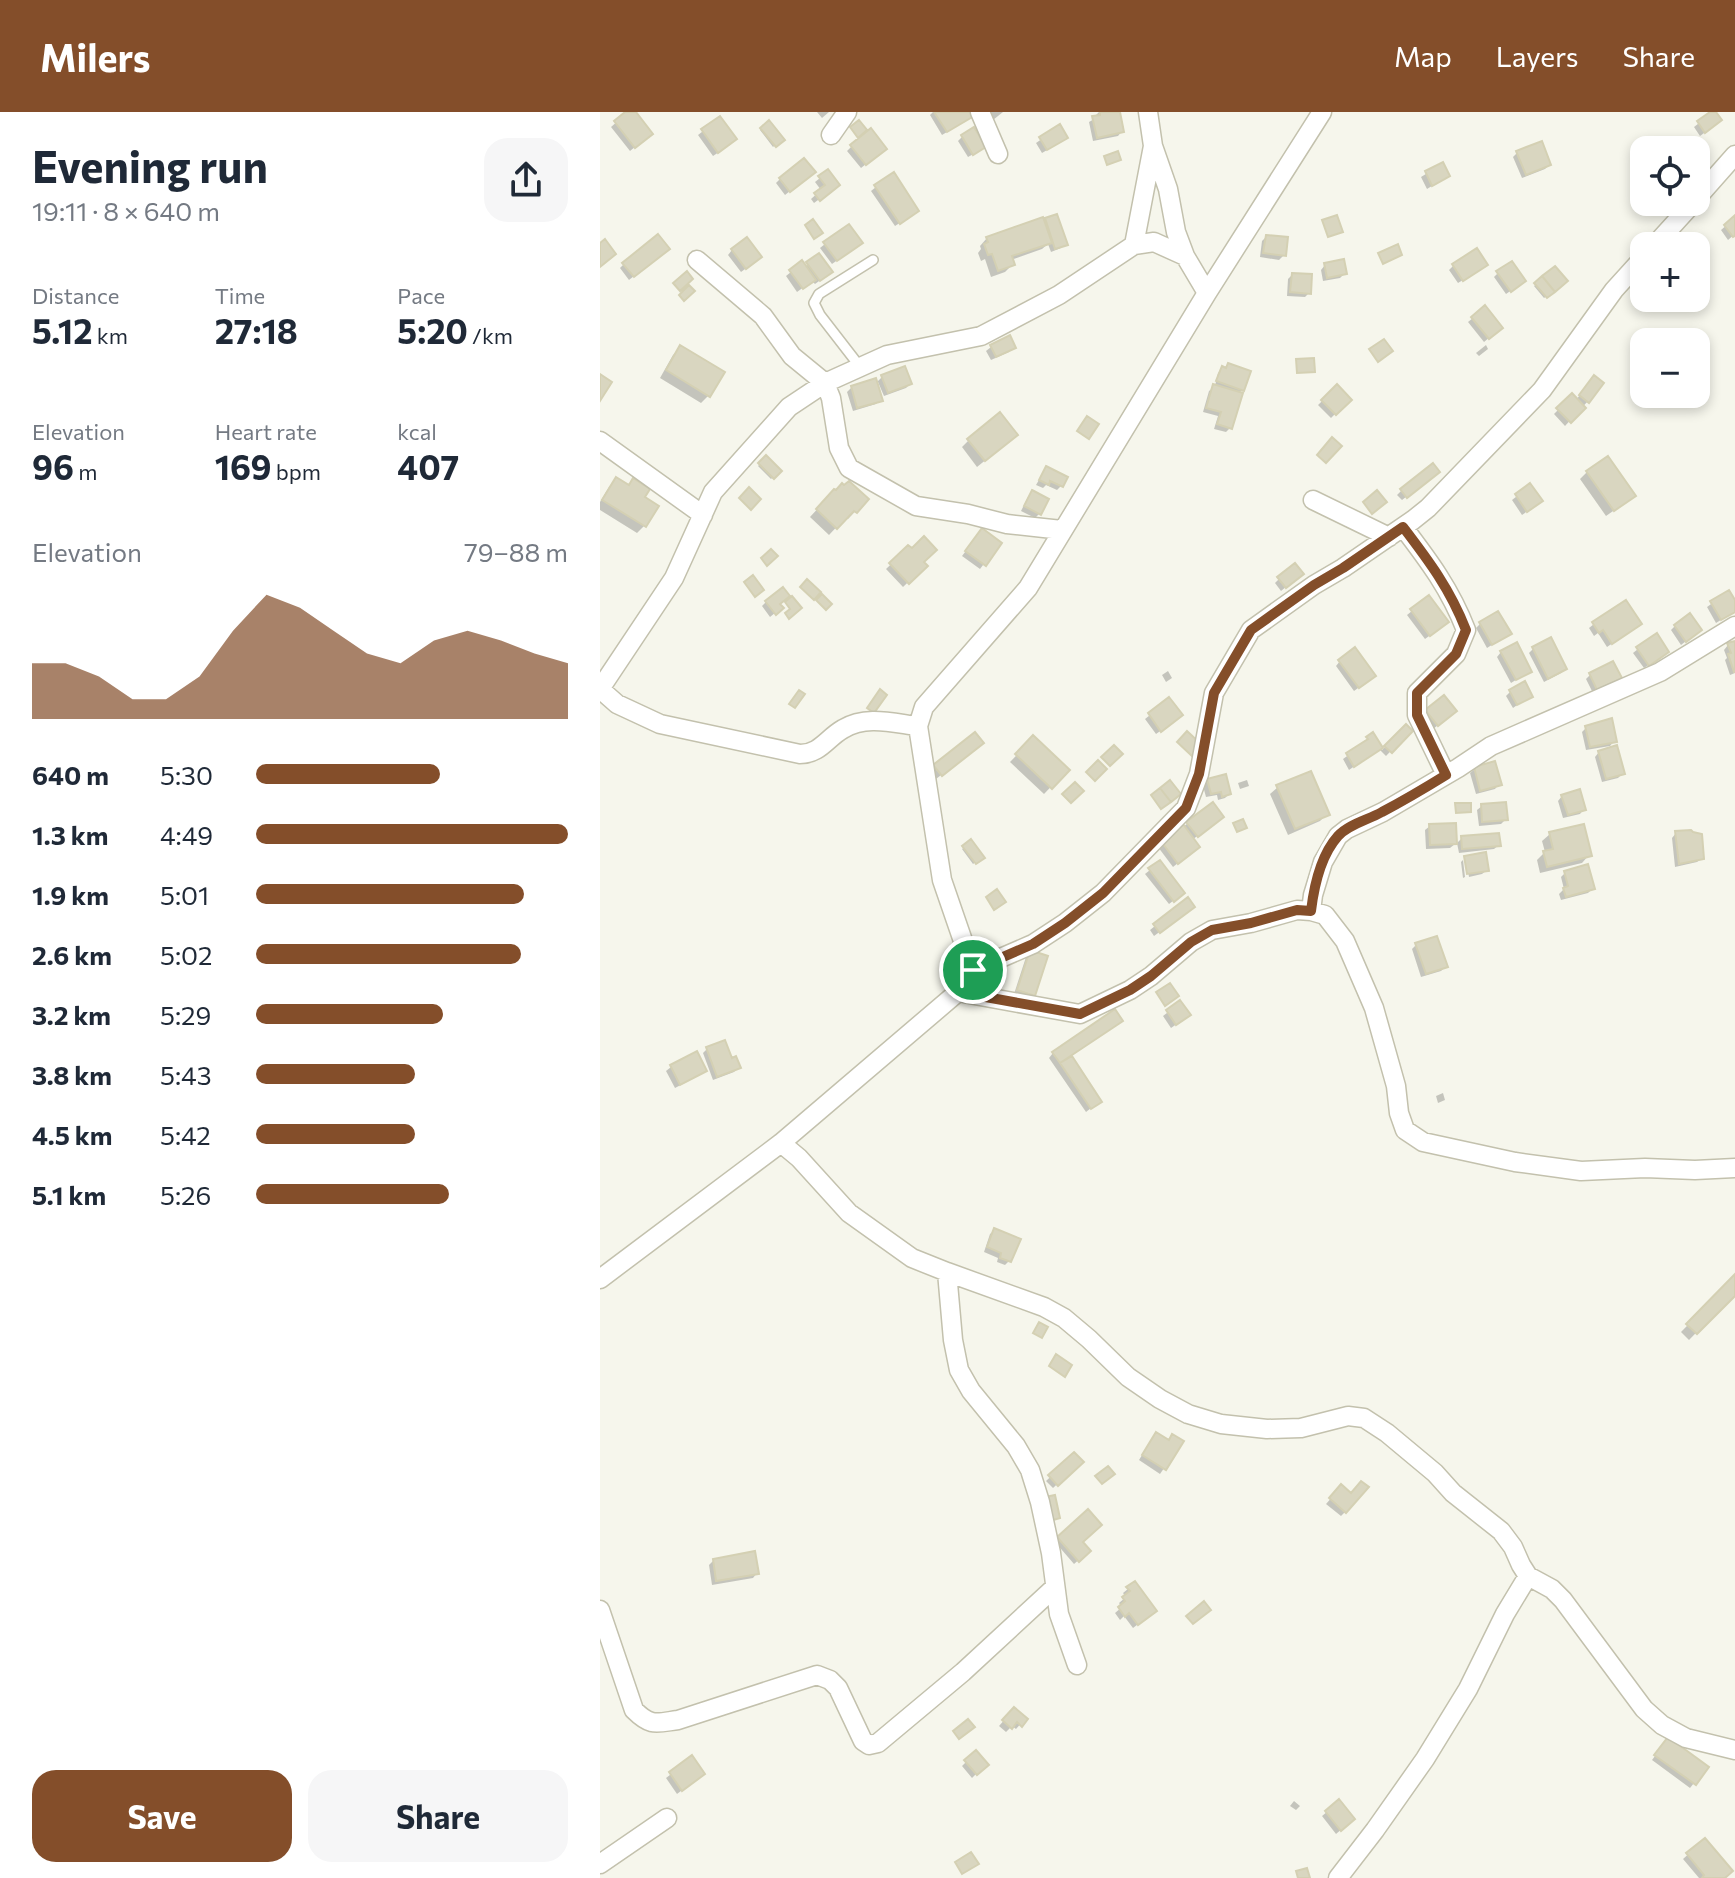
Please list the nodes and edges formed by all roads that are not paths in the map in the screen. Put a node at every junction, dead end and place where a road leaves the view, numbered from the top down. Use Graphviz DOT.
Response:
graph roads {
  1 [pos="847,112"];
  2 [pos="980,112"];
  3 [pos="1148,112"];
  4 [pos="1322,112"];
  5 [pos="831,135"];
  6 [pos="1153,146"];
  7 [pos="998,154"];
  8 [pos="1735,155"];
  9 [pos="1710,184"];
  10 [pos="1681,216"];
  11 [pos="1667,232"];
  12 [pos="1134,245"];
  13 [pos="1185,256"];
  14 [pos="697,260"];
  15 [pos="873,260"];
  16 [pos="1630,272"];
  17 [pos="1207,293"];
  18 [pos="861,368"];
  19 [pos="825,383"];
  20 [pos="600,441"];
  21 [pos="1313,500"];
  22 [pos="703,515"];
  23 [pos="1062,530"];
  24 [pos="1396,532"];
  25 [pos="1735,626"];
  26 [pos="918,726"];
  27 [pos="1446,775"];
  28 [pos="1311,911"];
  29 [pos="973,970"];
  30 [pos="958,992"];
  31 [pos="781,1143"];
  32 [pos="1735,1168"];
  33 [pos="947,1272"];
  34 [pos="600,1279"];
  35 [pos="1528,1576"];
  36 [pos="1055,1587"];
  37 [pos="600,1610"];
  38 [pos="1077,1665"];
  39 [pos="1735,1750"];
  40 [pos="667,1818"];
  41 [pos="600,1864"];
  42 [pos="1338,1878"];
  1 -- 5 [label="street"];
  2 -- 7 [label="street"];
  3 -- 6 [label="street"];
  4 -- 17 [label="street"];
  6 -- 12 [label="street"];
  6 -- 13 [label="street"];
  8 -- 9 [label="street"];
  10 -- 11 [label="street"];
  12 -- 13 [label="street"];
  12 -- 18 [label="street"];
  13 -- 17 [label="street"];
  14 -- 19 [label="street"];
  15 -- 18 [label="lane"];
  16 -- 24 [label="street"];
  17 -- 23 [label="street"];
  18 -- 19 [label="street"];
  19 -- 22 [label="street"];
  19 -- 23 [label="street"];
  20 -- 22 [label="street"];
  21 -- 24 [label="street"];
  22 -- 26 [label="street"];
  23 -- 26 [label="street"];
  24 -- 27 [label="street"];
  24 -- 29 [label="street"];
  25 -- 27 [label="street"];
  26 -- 29 [label="street"];
  27 -- 28 [label="street"];
  28 -- 30 [label="street"];
  28 -- 32 [label="street"];
  29 -- 30 [label="street"];
  30 -- 31 [label="street"];
  31 -- 33 [label="street"];
  31 -- 34 [label="street"];
  33 -- 35 [label="street"];
  33 -- 36 [label="street"];
  35 -- 39 [label="street"];
  35 -- 42 [label="street"];
  36 -- 37 [label="street"];
  36 -- 38 [label="street"];
  40 -- 41 [label="street"];
}
